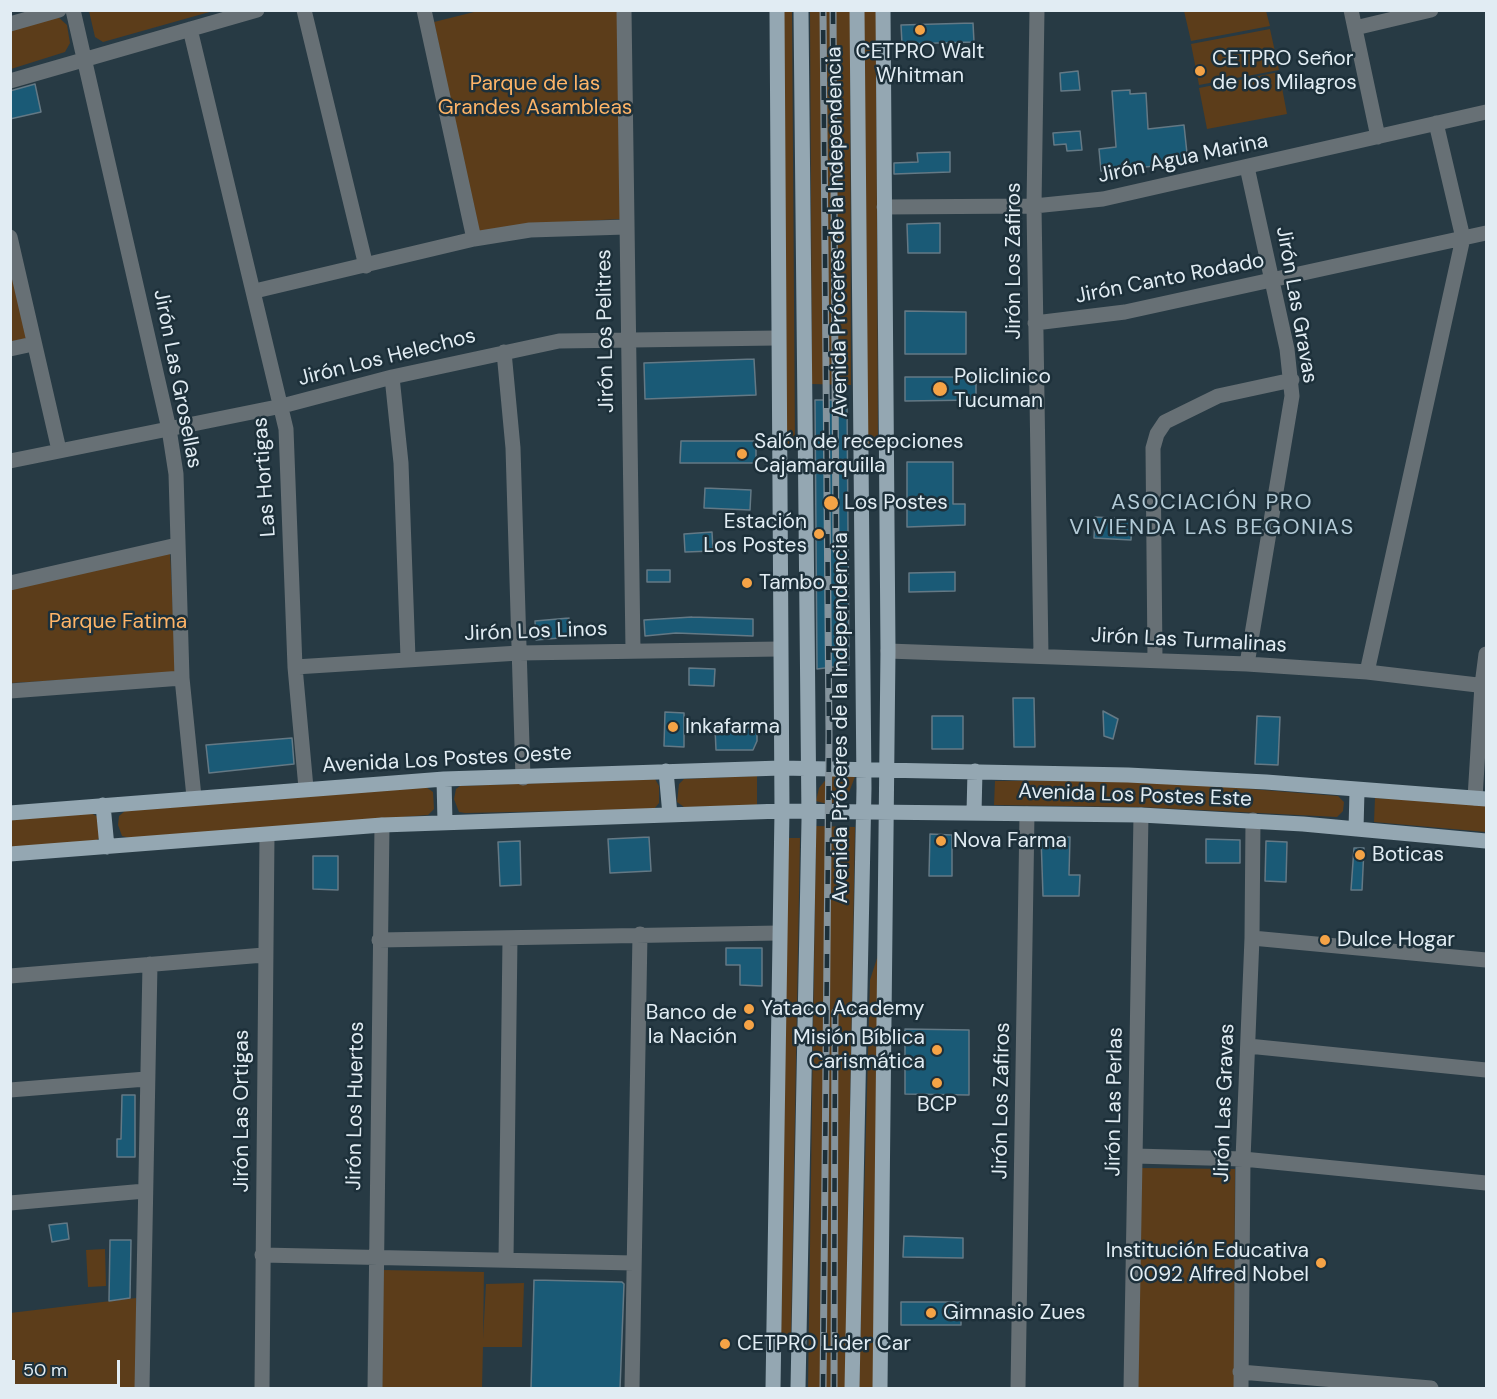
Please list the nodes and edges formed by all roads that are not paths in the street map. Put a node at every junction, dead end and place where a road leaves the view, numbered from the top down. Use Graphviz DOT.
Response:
graph roads {
  1 [pos="59,10"];
  2 [pos="73,10"];
  3 [pos="257,10"];
  4 [pos="304,10"];
  5 [pos="424,10"];
  6 [pos="624,10"];
  7 [pos="777,10"];
  8 [pos="801,10"];
  9 [pos="857,10"];
  10 [pos="883,10"];
  11 [pos="1036,10"];
  12 [pos="1351,10"];
  13 [pos="1431,10"];
  14 [pos="10,24"];
  15 [pos="1355,28"];
  16 [pos="189,29"];
  17 [pos="86,59"];
  18 [pos="10,81"];
  19 [pos="1486,112"];
  20 [pos="1436,123"];
  21 [pos="1378,137"];
  22 [pos="1247,167"];
  23 [pos="1034,206"];
  24 [pos="884,207"];
  25 [pos="626,227"];
  26 [pos="1486,233"];
  27 [pos="10,237"];
  28 [pos="1466,237"];
  29 [pos="474,239"];
  30 [pos="1486,240"];
  31 [pos="366,266"];
  32 [pos="1273,281"];
  33 [pos="255,291"];
  34 [pos="1035,323"];
  35 [pos="627,338"];
  36 [pos="777,338"];
  37 [pos="33,344"];
  38 [pos="10,349"];
  39 [pos="504,352"];
  40 [pos="392,377"];
  41 [pos="1292,380"];
  42 [pos="282,406"];
  43 [pos="169,429"];
  44 [pos="59,450"];
  45 [pos="10,461"];
  46 [pos="177,545"];
  47 [pos="10,583"];
  48 [pos="779,649"];
  49 [pos="633,650"];
  50 [pos="888,651"];
  51 [pos="519,653"];
  52 [pos="1486,654"];
  53 [pos="1041,655"];
  54 [pos="408,658"];
  55 [pos="1155,659"];
  56 [pos="1247,664"];
  57 [pos="295,667"];
  58 [pos="1368,672"];
  59 [pos="182,678"];
  60 [pos="1484,685"];
  61 [pos="10,691"];
  62 [pos="781,768"];
  63 [pos="808,768"];
  64 [pos="864,769"];
  65 [pos="887,769"];
  66 [pos="666,771"];
  67 [pos="975,771"];
  68 [pos="523,778"];
  69 [pos="444,779"];
  70 [pos="306,788"];
  71 [pos="1357,790"];
  72 [pos="194,797"];
  73 [pos="1481,799"];
  74 [pos="104,805"];
  75 [pos="782,811"];
  76 [pos="809,811"];
  77 [pos="864,812"];
  78 [pos="888,812"];
  79 [pos="10,813"];
  80 [pos="974,813"];
  81 [pos="670,814"];
  82 [pos="1028,814"];
  83 [pos="1141,815"];
  84 [pos="1253,820"];
  85 [pos="445,822"];
  86 [pos="382,825"];
  87 [pos="1356,829"];
  88 [pos="267,835"];
  89 [pos="1486,841"];
  90 [pos="107,847"];
  91 [pos="10,854"];
  92 [pos="779,933"];
  93 [pos="640,934"];
  94 [pos="510,938"];
  95 [pos="1252,938"];
  96 [pos="379,940"];
  97 [pos="264,956"];
  98 [pos="1486,960"];
  99 [pos="150,964"];
  100 [pos="10,976"];
  101 [pos="1248,1046"];
  102 [pos="1486,1070"];
  103 [pos="146,1079"];
  104 [pos="10,1090"];
  105 [pos="1135,1156"];
  106 [pos="1243,1159"];
  107 [pos="1486,1183"];
  108 [pos="145,1191"];
  109 [pos="10,1203"];
  110 [pos="262,1255"];
  111 [pos="375,1260"];
  112 [pos="506,1260"];
  113 [pos="634,1263"];
  114 [pos="1240,1372"];
  115 [pos="1352,1385"];
  116 [pos="142,1389"];
  117 [pos="262,1389"];
  118 [pos="375,1389"];
  119 [pos="632,1389"];
  120 [pos="773,1389"];
  121 [pos="798,1389"];
  122 [pos="852,1389"];
  123 [pos="880,1389"];
  124 [pos="1018,1389"];
  125 [pos="1131,1389"];
  126 [pos="1240,1389"];
  127 [pos="1431,1389"];
  1 -- 14 [label="street"];
  2 -- 17 [label="street, Jirón Las Grosellas"];
  3 -- 16 [label="street"];
  4 -- 31 [label="street"];
  5 -- 29 [label="street"];
  6 -- 25 [label="street, Jirón Los Pelitres"];
  7 -- 36 [label="main road"];
  8 -- 63 [label="main road, Avenida Próceres de la Independencia"];
  9 -- 64 [label="main road, Avenida Próceres de la Independencia"];
  10 -- 24 [label="main road"];
  11 -- 23 [label="street, Jirón Los Zafiros"];
  12 -- 15 [label="street"];
  13 -- 15 [label="street"];
  15 -- 21 [label="street"];
  16 -- 17 [label="street"];
  16 -- 33 [label="street, Las Hortigas"];
  17 -- 18 [label="street"];
  17 -- 43 [label="street, Jirón Las Grosellas"];
  19 -- 20 [label="street, Jirón Agua Marina"];
  20 -- 21 [label="street, Jirón Agua Marina"];
  20 -- 28 [label="street"];
  21 -- 22 [label="street, Jirón Agua Marina"];
  22 -- 23 [label="street, Jirón Agua Marina"];
  22 -- 32 [label="street, Jirón Las Gravas"];
  23 -- 24 [label="street, Jirón Agua Marina"];
  23 -- 34 [label="street, Jirón Los Zafiros"];
  24 -- 50 [label="main road"];
  25 -- 29 [label="street"];
  25 -- 35 [label="street, Jirón Los Pelitres"];
  26 -- 28 [label="street, Jirón Canto Rodado"];
  27 -- 37 [label="street"];
  28 -- 30 [label="street"];
  28 -- 32 [label="street, Jirón Canto Rodado"];
  28 -- 58 [label="street"];
  29 -- 31 [label="street"];
  31 -- 33 [label="street"];
  32 -- 34 [label="street, Jirón Canto Rodado"];
  32 -- 41 [label="street, Jirón Las Gravas"];
  33 -- 42 [label="street, Las Hortigas"];
  34 -- 53 [label="street, Jirón Los Zafiros"];
  35 -- 36 [label="street, Jirón Los Helechos"];
  35 -- 39 [label="street, Jirón Los Helechos"];
  35 -- 49 [label="street, Jirón Los Pelitres"];
  36 -- 48 [label="main road"];
  37 -- 38 [label="street"];
  37 -- 44 [label="street"];
  39 -- 40 [label="street, Jirón Los Helechos"];
  39 -- 51 [label="street"];
  40 -- 42 [label="street, Jirón Los Helechos"];
  40 -- 54 [label="street"];
  41 -- 55 [label="street"];
  41 -- 56 [label="street, Jirón Las Gravas"];
  42 -- 43 [label="street, Jirón Los Helechos"];
  42 -- 57 [label="street, Las Hortigas"];
  43 -- 44 [label="street, Jirón Los Helechos"];
  43 -- 46 [label="street, Jirón Las Grosellas"];
  44 -- 45 [label="street, Jirón Los Helechos"];
  46 -- 47 [label="street"];
  46 -- 59 [label="street, Jirón Las Grosellas"];
  48 -- 49 [label="street, Jirón Los Linos"];
  48 -- 62 [label="main road"];
  49 -- 51 [label="street, Jirón Los Linos"];
  50 -- 53 [label="street, Jirón Las Turmalinas"];
  50 -- 65 [label="main road"];
  51 -- 54 [label="street, Jirón Los Linos"];
  51 -- 68 [label="street"];
  52 -- 60 [label="street"];
  53 -- 55 [label="street, Jirón Las Turmalinas"];
  54 -- 57 [label="street, Jirón Los Linos"];
  55 -- 56 [label="street, Jirón Las Turmalinas"];
  56 -- 58 [label="street, Jirón Las Turmalinas"];
  57 -- 70 [label="street, Las Hortigas"];
  58 -- 60 [label="street, Jirón Las Turmalinas"];
  59 -- 61 [label="street"];
  59 -- 72 [label="street, Jirón Las Grosellas"];
  60 -- 73 [label="street"];
  62 -- 63 [label="main road, Avenida Los Postes Oeste"];
  62 -- 66 [label="main road, Avenida Los Postes Oeste"];
  62 -- 75 [label="main road"];
  63 -- 64 [label="main road, Avenida Los Postes Oeste"];
  63 -- 76 [label="main road, Avenida Próceres de la Independencia"];
  64 -- 65 [label="main road, Avenida Los Postes Oeste"];
  64 -- 77 [label="main road, Avenida Próceres de la Independencia"];
  65 -- 67 [label="main road, Avenida Los Postes Este"];
  65 -- 78 [label="main road"];
  66 -- 68 [label="main road, Avenida Los Postes Oeste"];
  66 -- 81 [label="main road"];
  67 -- 71 [label="main road, Avenida Los Postes Este"];
  67 -- 80 [label="main road"];
  68 -- 69 [label="main road, Avenida Los Postes Oeste"];
  69 -- 70 [label="main road, Avenida Los Postes Oeste"];
  69 -- 85 [label="main road"];
  70 -- 72 [label="main road, Avenida Los Postes Oeste"];
  71 -- 73 [label="main road, Avenida Los Postes Este"];
  71 -- 87 [label="main road"];
  72 -- 74 [label="main road, Avenida Los Postes Oeste"];
  74 -- 79 [label="main road, Avenida Los Postes Oeste"];
  74 -- 90 [label="main road"];
  75 -- 76 [label="main road, Avenida Los Postes Este"];
  75 -- 81 [label="main road"];
  75 -- 92 [label="main road"];
  76 -- 77 [label="main road, Avenida Los Postes Este"];
  76 -- 121 [label="main road, Avenida Próceres de la Independencia"];
  77 -- 78 [label="main road, Avenida Los Postes Este"];
  77 -- 122 [label="main road, Avenida Próceres de la Independencia"];
  78 -- 80 [label="main road, Avenida Los Postes Este"];
  78 -- 123 [label="main road"];
  80 -- 82 [label="main road, Avenida Los Postes Este"];
  81 -- 85 [label="main road"];
  82 -- 83 [label="main road, Avenida Los Postes Este"];
  82 -- 124 [label="street, Jirón Los Zafiros"];
  83 -- 84 [label="main road, Avenida Los Postes Este"];
  83 -- 105 [label="street, Jirón Las Perlas"];
  84 -- 87 [label="main road, Avenida Los Postes Este"];
  84 -- 95 [label="street, Jirón Las Gravas"];
  85 -- 86 [label="main road"];
  86 -- 88 [label="main road"];
  86 -- 96 [label="street, Jirón Los Huertos"];
  87 -- 89 [label="main road, Avenida Los Postes Este"];
  88 -- 90 [label="main road"];
  88 -- 97 [label="street, Jirón Las Ortigas"];
  90 -- 91 [label="main road"];
  92 -- 93 [label="street"];
  92 -- 120 [label="main road"];
  93 -- 94 [label="street"];
  93 -- 113 [label="street"];
  94 -- 96 [label="street"];
  94 -- 112 [label="street"];
  95 -- 98 [label="street"];
  95 -- 101 [label="street, Jirón Las Gravas"];
  96 -- 111 [label="street, Jirón Los Huertos"];
  97 -- 99 [label="street"];
  97 -- 110 [label="street, Jirón Las Ortigas"];
  99 -- 100 [label="street"];
  99 -- 103 [label="street"];
  101 -- 102 [label="street"];
  101 -- 106 [label="street, Jirón Las Gravas"];
  103 -- 104 [label="street"];
  103 -- 108 [label="street"];
  105 -- 106 [label="street"];
  105 -- 125 [label="street, Jirón Las Perlas"];
  106 -- 107 [label="street"];
  106 -- 114 [label="street, Jirón Las Gravas"];
  108 -- 109 [label="street"];
  108 -- 116 [label="street"];
  110 -- 111 [label="street"];
  110 -- 117 [label="street, Jirón Las Ortigas"];
  111 -- 112 [label="street"];
  111 -- 118 [label="street, Jirón Los Huertos"];
  112 -- 113 [label="street"];
  113 -- 119 [label="street"];
  114 -- 115 [label="street"];
  114 -- 126 [label="street, Jirón Las Gravas"];
  115 -- 127 [label="street"];
}
